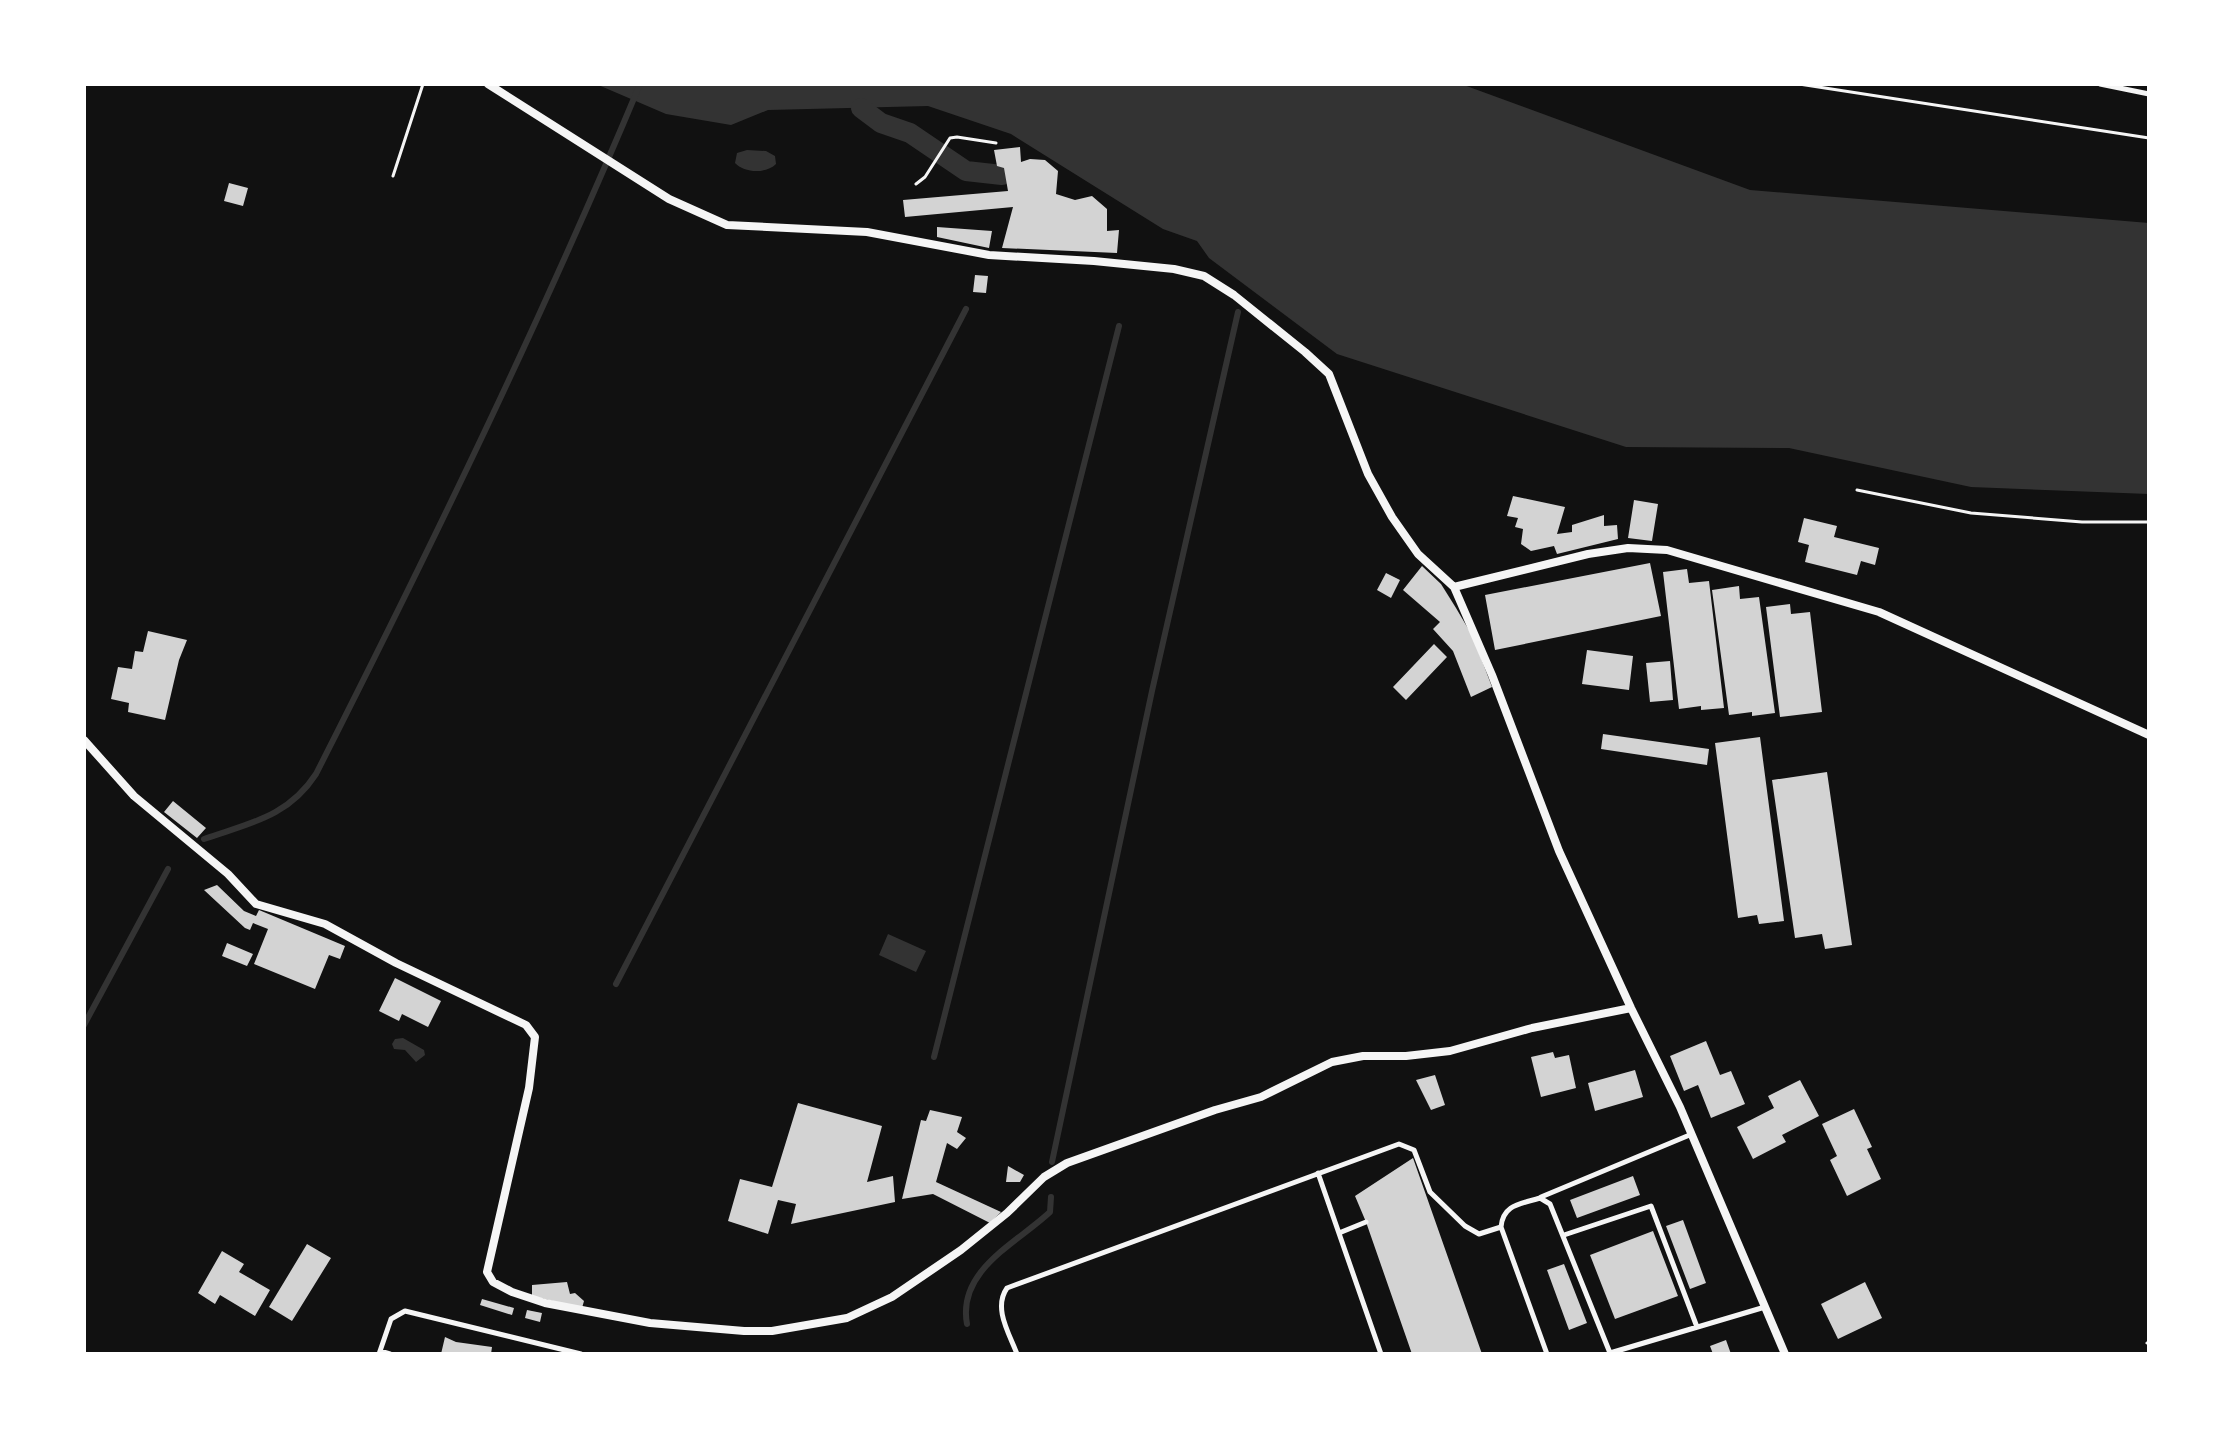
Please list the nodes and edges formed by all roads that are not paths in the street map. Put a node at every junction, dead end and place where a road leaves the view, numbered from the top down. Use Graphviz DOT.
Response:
graph roads {
  1 [pos="488,84"];
  2 [pos="2100,84"];
  3 [pos="2149,94"];
  4 [pos="1454,587"];
  5 [pos="2149,735"];
  6 [pos="84,740"];
  7 [pos="1631,1008"];
  8 [pos="1692,1134"];
  9 [pos="1318,1173"];
  10 [pos="1540,1198"];
  11 [pos="1366,1222"];
  12 [pos="1501,1227"];
  13 [pos="1339,1233"];
  14 [pos="1564,1235"];
  15 [pos="1765,1307"];
  16 [pos="1697,1327"];
  17 [pos="380,1353"];
  18 [pos="1610,1353"];
  19 [pos="390,1354"];
  20 [pos="581,1354"];
  21 [pos="1017,1354"];
  22 [pos="1381,1354"];
  23 [pos="1547,1354"];
  24 [pos="1785,1354"];
  1 -- 4 [label="street"];
  2 -- 3 [label="lane"];
  4 -- 5 [label="street"];
  4 -- 7 [label="street"];
  6 -- 7 [label="street"];
  7 -- 8 [label="street"];
  8 -- 10 [label="lane"];
  8 -- 15 [label="street"];
  9 -- 12 [label="lane"];
  9 -- 13 [label="lane"];
  9 -- 21 [label="lane"];
  10 -- 12 [label="lane"];
  10 -- 14 [label="lane"];
  11 -- 13 [label="lane"];
  12 -- 23 [label="lane"];
  13 -- 22 [label="lane"];
  14 -- 16 [label="lane"];
  14 -- 18 [label="lane"];
  15 -- 16 [label="lane"];
  15 -- 24 [label="street"];
  16 -- 18 [label="lane"];
  17 -- 19 [label="lane"];
  17 -- 20 [label="lane"];
}
